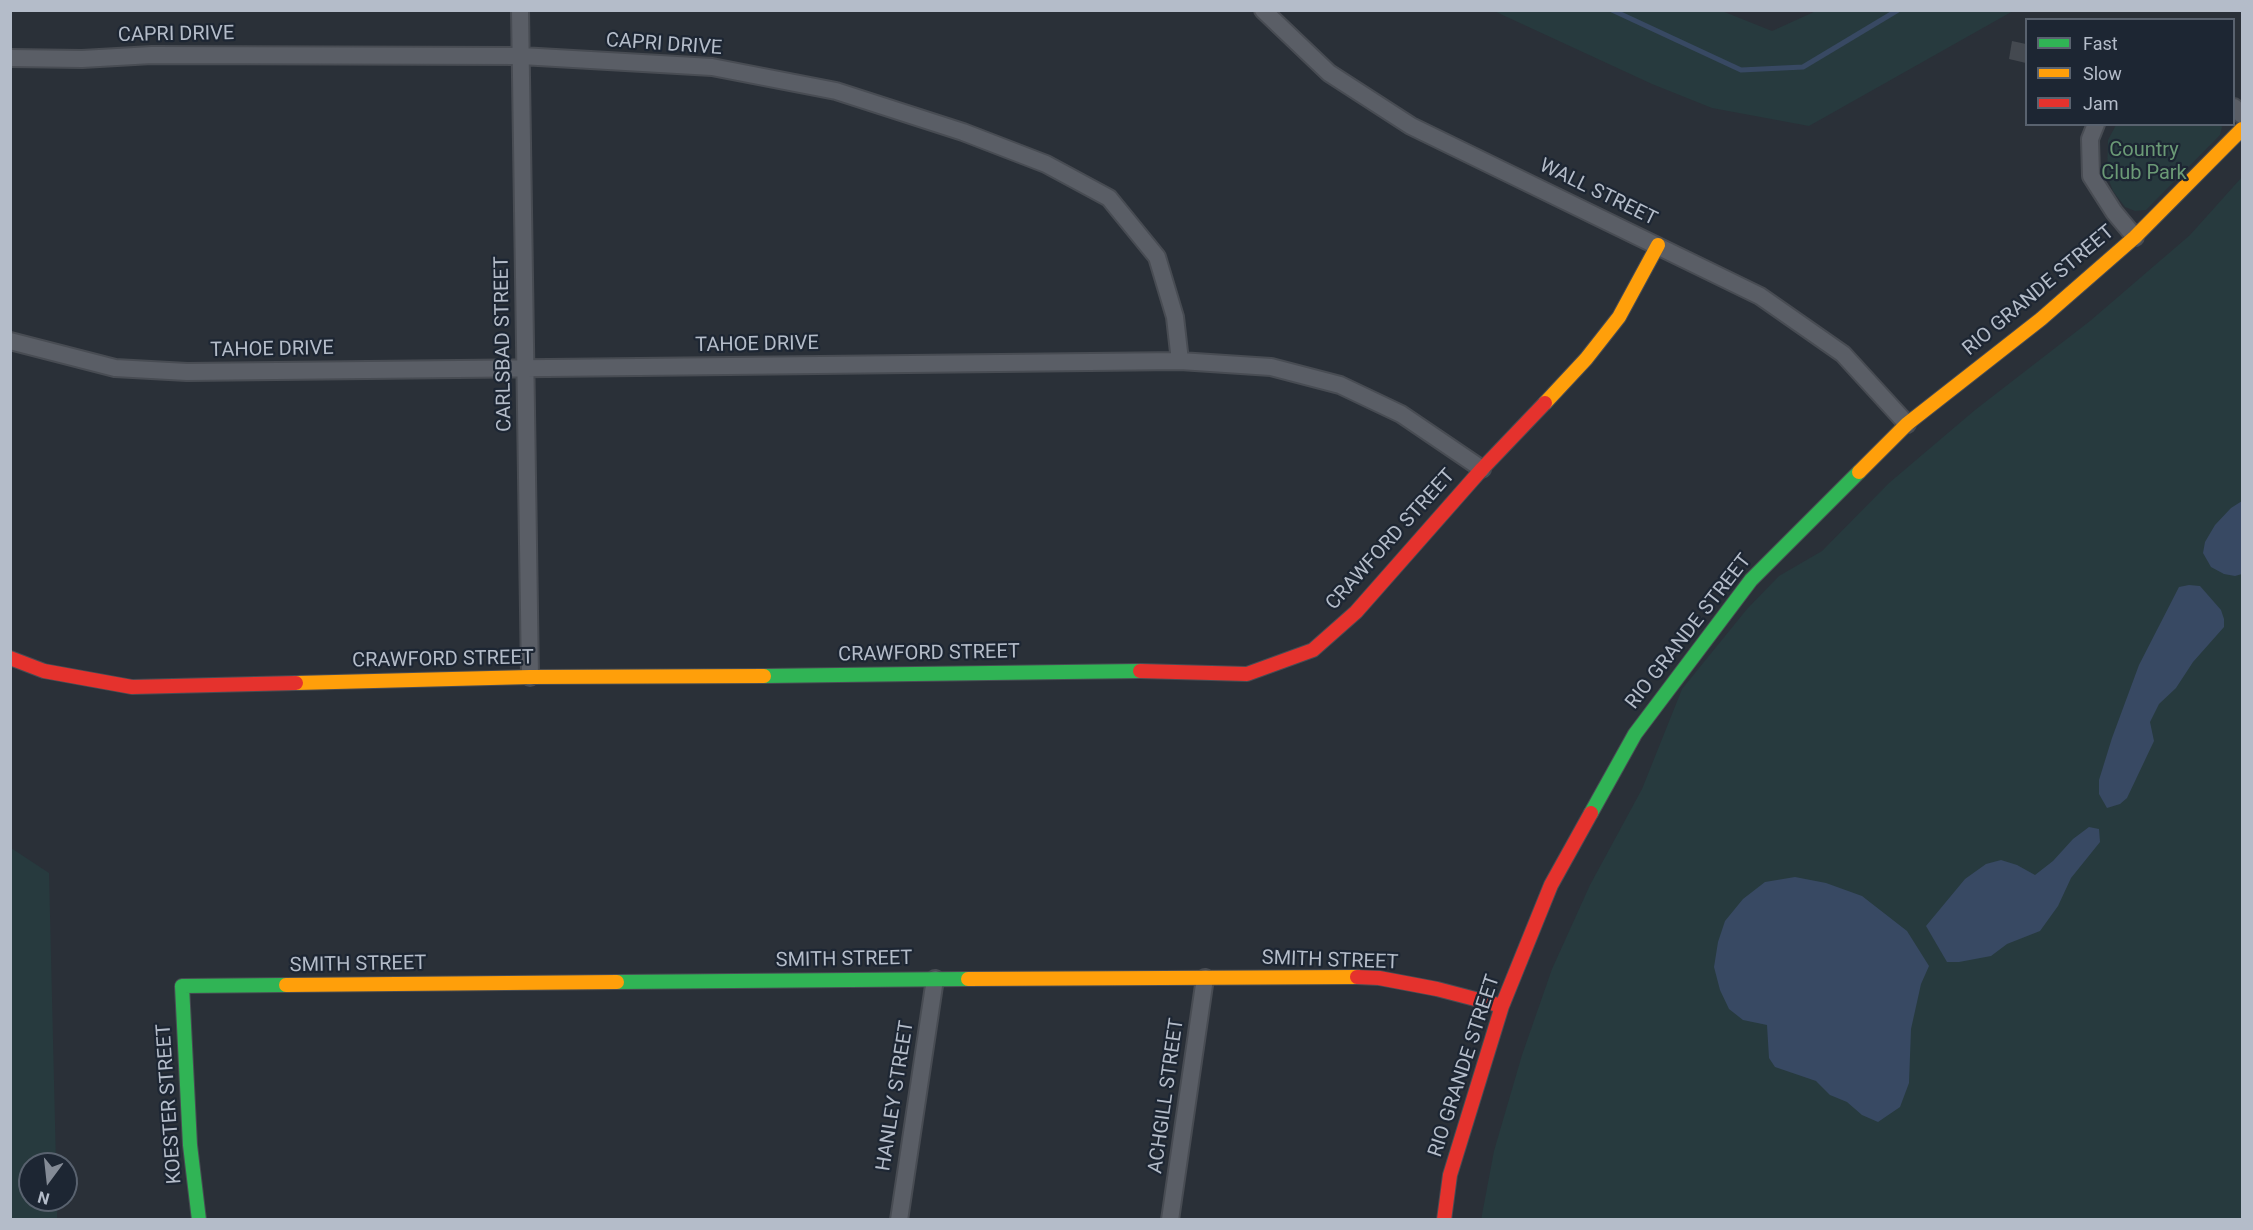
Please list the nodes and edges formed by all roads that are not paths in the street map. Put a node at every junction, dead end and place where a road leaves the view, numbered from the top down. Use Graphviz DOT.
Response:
graph roads {
  1 [pos="520,10"];
  2 [pos="1263,10"];
  3 [pos="521,57"];
  4 [pos="10,58"];
  5 [pos="2095,126"];
  6 [pos="2242,129"];
  7 [pos="2135,237"];
  8 [pos="1658,245"];
  9 [pos="10,341"];
  10 [pos="1180,361"];
  11 [pos="526,369"];
  12 [pos="1907,423"];
  13 [pos="1482,469"];
  14 [pos="10,658"];
  15 [pos="530,677"];
  16 [pos="1205,978"];
  17 [pos="935,979"];
  18 [pos="182,986"];
  19 [pos="1502,1006"];
  20 [pos="200,1220"];
  21 [pos="899,1220"];
  22 [pos="1170,1220"];
  23 [pos="1444,1220"];
  1 -- 3 [label="street, CARLSBAD STREET"];
  2 -- 8 [label="street, WALL STREET"];
  3 -- 4 [label="street, CAPRI DRIVE"];
  3 -- 10 [label="street, CAPRI DRIVE"];
  3 -- 11 [label="street, CARLSBAD STREET"];
  5 -- 7 [label="street"];
  6 -- 7 [label="street, RIO GRANDE STREET"];
  7 -- 12 [label="street, RIO GRANDE STREET"];
  8 -- 12 [label="street, WALL STREET"];
  8 -- 13 [label="street, CRAWFORD STREET"];
  9 -- 11 [label="street, TAHOE DRIVE"];
  10 -- 11 [label="street, TAHOE DRIVE"];
  10 -- 13 [label="street, TAHOE DRIVE"];
  11 -- 15 [label="street, CARLSBAD STREET"];
  12 -- 19 [label="street, RIO GRANDE STREET"];
  13 -- 15 [label="street, CRAWFORD STREET"];
  14 -- 15 [label="street, CRAWFORD STREET"];
  16 -- 17 [label="street, SMITH STREET"];
  16 -- 19 [label="street, SMITH STREET"];
  16 -- 22 [label="street, ACHGILL STREET"];
  17 -- 18 [label="street, SMITH STREET"];
  17 -- 21 [label="street, HANLEY STREET"];
  18 -- 20 [label="street, KOESTER STREET"];
  19 -- 23 [label="street, RIO GRANDE STREET"];
}
